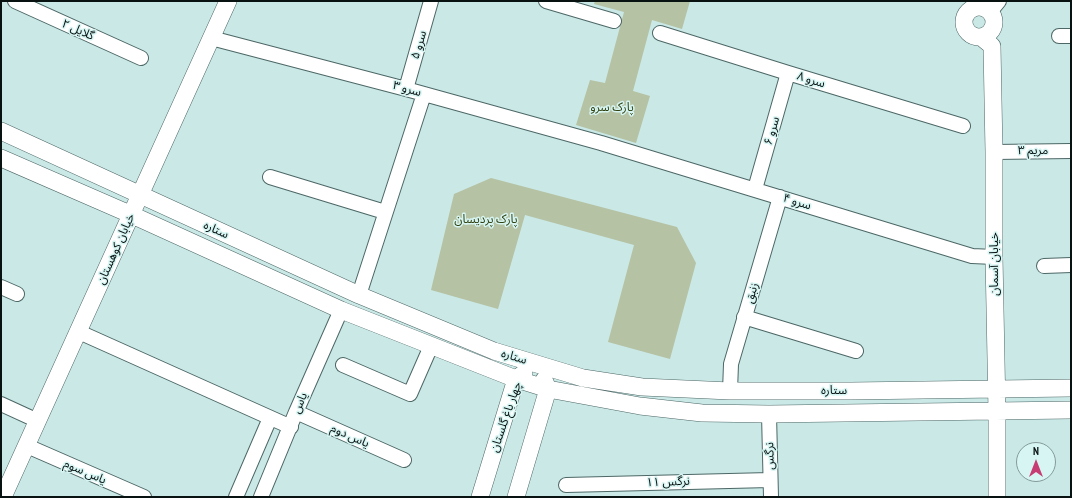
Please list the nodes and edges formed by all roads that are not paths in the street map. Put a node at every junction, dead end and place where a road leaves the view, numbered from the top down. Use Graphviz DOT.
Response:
graph roads {
  1 [pos="15,1"];
  2 [pos="228,1"];
  3 [pos="431,1"];
  4 [pos="546,1"];
  5 [pos="961,7"];
  6 [pos="995,7"];
  7 [pos="614,21"];
  8 [pos="660,33"];
  9 [pos="981,36"];
  10 [pos="211,38"];
  11 [pos="141,58"];
  12 [pos="788,73"];
  13 [pos="406,89"];
  14 [pos="424,94"];
  15 [pos="963,126"];
  16 [pos="1,131"];
  17 [pos="601,143"];
  18 [pos="1071,151"];
  19 [pos="994,152"];
  20 [pos="1,158"];
  21 [pos="270,177"];
  22 [pos="755,189"];
  23 [pos="140,196"];
  24 [pos="780,197"];
  25 [pos="385,212"];
  26 [pos="132,215"];
  27 [pos="994,257"];
  28 [pos="1071,265"];
  29 [pos="1044,266"];
  30 [pos="1,287"];
  31 [pos="17,294"];
  32 [pos="359,295"];
  33 [pos="341,310"];
  34 [pos="744,317"];
  35 [pos="79,332"];
  36 [pos="431,346"];
  37 [pos="856,351"];
  38 [pos="537,364"];
  39 [pos="343,365"];
  40 [pos="516,379"];
  41 [pos="1071,388"];
  42 [pos="548,389"];
  43 [pos="996,389"];
  44 [pos="730,391"];
  45 [pos="1,404"];
  46 [pos="1071,410"];
  47 [pos="997,411"];
  48 [pos="296,412"];
  49 [pos="769,414"];
  50 [pos="270,418"];
  51 [pos="38,421"];
  52 [pos="290,427"];
  53 [pos="26,446"];
  54 [pos="404,460"];
  55 [pos="770,480"];
  56 [pos="566,485"];
  57 [pos="3,497"];
  58 [pos="144,497"];
  59 [pos="236,497"];
  60 [pos="261,497"];
  61 [pos="480,497"];
  62 [pos="516,497"];
  63 [pos="771,497"];
  64 [pos="997,497"];
  1 -- 11 [label="street, گلایل ۲"];
  2 -- 10 [label="street, خیابان کوهستان"];
  3 -- 13 [label="street, سرو ۵"];
  4 -- 7 [label="street"];
  5 -- 6 [label="street"];
  5 -- 9 [label="street"];
  6 -- 9 [label="street"];
  8 -- 12 [label="street, سرو ۸"];
  9 -- 19 [label="street, خیابان آسمان"];
  10 -- 13 [label="street, سرو ۳"];
  10 -- 23 [label="street, خیابان کوهستان"];
  12 -- 15 [label="street, سرو ۸"];
  12 -- 22 [label="street, سرو ۶"];
  13 -- 14 [label="street, سرو ۳"];
  14 -- 17 [label="street, سرو ۳"];
  14 -- 25 [label="street"];
  16 -- 23 [label="street, ستاره"];
  17 -- 22 [label="street, سرو ۴"];
  18 -- 19 [label="street, مریم ۳"];
  19 -- 27 [label="street, خیابان آسمان"];
  20 -- 26 [label="street, ستاره"];
  21 -- 25 [label="street"];
  22 -- 24 [label="street, سرو ۴"];
  23 -- 26 [label="street, خیابان کوهستان"];
  23 -- 32 [label="street, ستاره"];
  24 -- 27 [label="street, سرو ۴"];
  24 -- 34 [label="street, زنبق"];
  25 -- 32 [label="street"];
  26 -- 33 [label="street, ستاره"];
  26 -- 35 [label="street, خیابان کوهستان"];
  27 -- 43 [label="street, خیابان آسمان"];
  28 -- 29 [label="street"];
  30 -- 31 [label="street"];
  32 -- 38 [label="street, ستاره"];
  33 -- 36 [label="street, ستاره"];
  33 -- 48 [label="street, یاس"];
  34 -- 37 [label="street"];
  34 -- 44 [label="street, زنبق"];
  35 -- 50 [label="street"];
  35 -- 51 [label="street, خیابان کوهستان"];
  36 -- 39 [label="street"];
  36 -- 40 [label="street, ستاره"];
  38 -- 40 [label="street, چهار باغ گلستان"];
  38 -- 42 [label="street"];
  38 -- 44 [label="street, ستاره"];
  40 -- 42 [label="street, ستاره"];
  40 -- 61 [label="street, چهار باغ گلستان"];
  41 -- 43 [label="street, ستاره"];
  42 -- 49 [label="street, ستاره"];
  42 -- 62 [label="street"];
  43 -- 44 [label="street, ستاره"];
  43 -- 47 [label="street, خیابان آسمان"];
  45 -- 51 [label="street"];
  46 -- 47 [label="street, ستاره"];
  47 -- 49 [label="street, ستاره"];
  47 -- 64 [label="street, خیابان آسمان"];
  48 -- 52 [label="street, یاس"];
  48 -- 54 [label="street, یاس دوم"];
  49 -- 55 [label="street, نرگس"];
  50 -- 52 [label="street"];
  50 -- 59 [label="street"];
  51 -- 53 [label="street, خیابان کوهستان"];
  52 -- 60 [label="street, یاس"];
  53 -- 57 [label="street, خیابان کوهستان"];
  53 -- 58 [label="street, یاس سوم"];
  55 -- 56 [label="street, نرگس ۱۱"];
  55 -- 63 [label="street, نرگس"];
}
